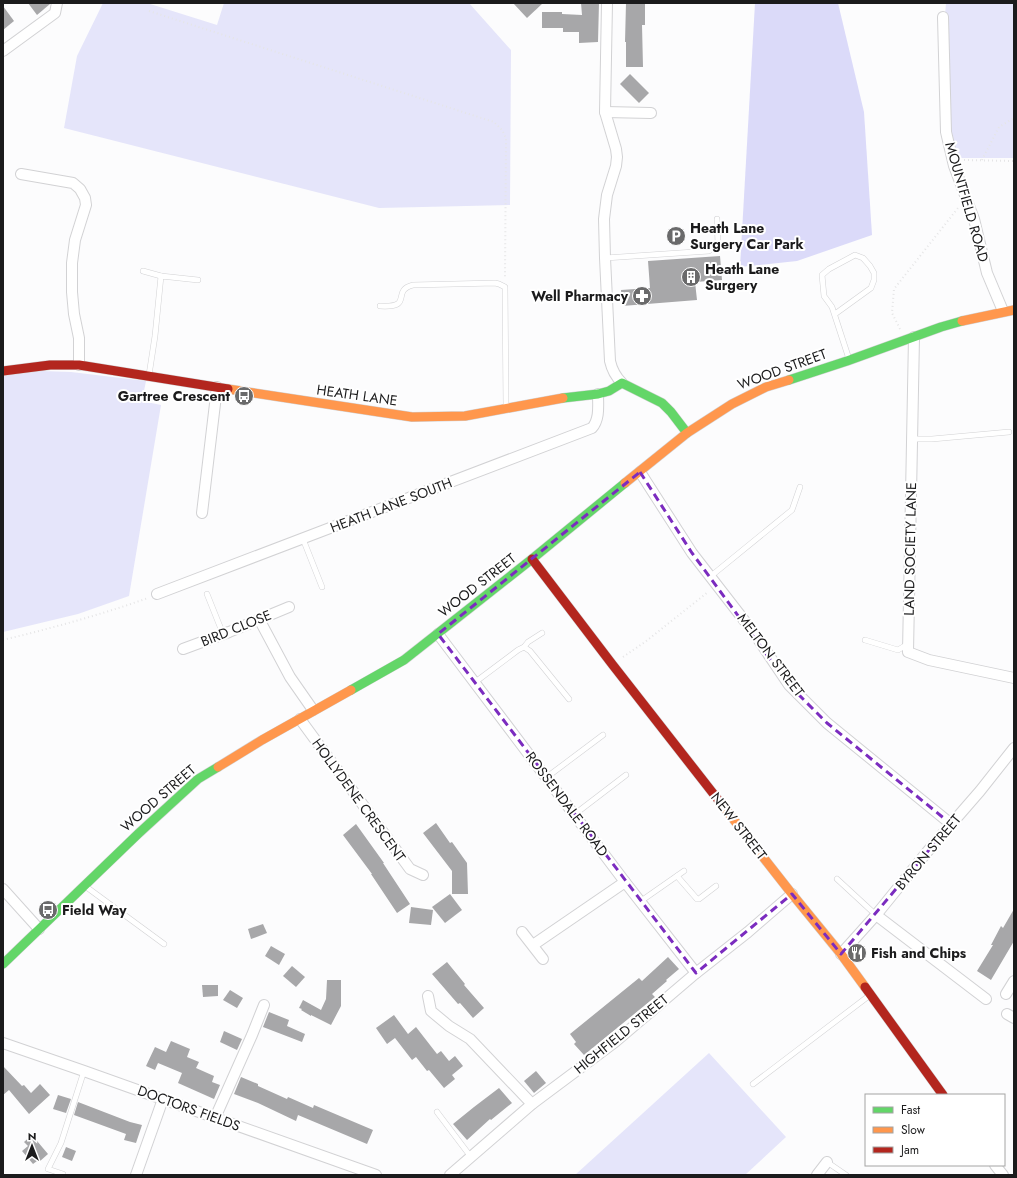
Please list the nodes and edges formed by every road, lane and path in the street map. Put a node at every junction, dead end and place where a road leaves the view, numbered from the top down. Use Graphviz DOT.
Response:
graph roads {
  1 [pos="607,3"];
  2 [pos="59,4"];
  3 [pos="149,11"];
  4 [pos="942,17"];
  5 [pos="3,51"];
  6 [pos="605,112"];
  7 [pos="651,112"];
  8 [pos="1014,118"];
  9 [pos="953,160"];
  10 [pos="982,160"];
  11 [pos="1014,161"];
  12 [pos="21,174"];
  13 [pos="966,198"];
  14 [pos="717,219"];
  15 [pos="605,258"];
  16 [pos="142,271"];
  17 [pos="161,276"];
  18 [pos="198,280"];
  19 [pos="505,287"];
  20 [pos="380,306"];
  21 [pos="1014,310"];
  22 [pos="1003,312"];
  23 [pos="834,314"];
  24 [pos="909,339"];
  25 [pos="849,360"];
  26 [pos="79,365"];
  27 [pos="3,371"];
  28 [pos="149,376"];
  29 [pos="622,383"];
  30 [pos="217,387"];
  31 [pos="598,394"];
  32 [pos="506,409"];
  33 [pos="1009,432"];
  34 [pos="687,433"];
  35 [pos="912,439"];
  36 [pos="640,472"];
  37 [pos="800,486"];
  38 [pos="202,513"];
  39 [pos="303,539"];
  40 [pos="532,559"];
  41 [pos="714,580"];
  42 [pos="322,587"];
  43 [pos="157,594"];
  44 [pos="207,594"];
  45 [pos="289,607"];
  46 [pos="259,619"];
  47 [pos="542,632"];
  48 [pos="223,634"];
  49 [pos="438,634"];
  50 [pos="3,640"];
  51 [pos="865,640"];
  52 [pos="909,644"];
  53 [pos="524,647"];
  54 [pos="183,649"];
  55 [pos="612,664"];
  56 [pos="1014,678"];
  57 [pos="474,683"];
  58 [pos="569,699"];
  59 [pos="313,710"];
  60 [pos="300,719"];
  61 [pos="603,735"];
  62 [pos="1014,748"];
  63 [pos="626,775"];
  64 [pos="547,777"];
  65 [pos="575,814"];
  66 [pos="951,824"];
  67 [pos="684,871"];
  68 [pos="423,875"];
  69 [pos="677,876"];
  70 [pos="837,879"];
  71 [pos="625,882"];
  72 [pos="84,885"];
  73 [pos="716,886"];
  74 [pos="3,889"];
  75 [pos="792,894"];
  76 [pos="640,901"];
  77 [pos="876,915"];
  78 [pos="39,929"];
  79 [pos="522,932"];
  80 [pos="164,944"];
  81 [pos="533,945"];
  82 [pos="842,954"];
  83 [pos="543,959"];
  84 [pos="3,964"];
  85 [pos="696,973"];
  86 [pos="1014,981"];
  87 [pos="870,994"];
  88 [pos="1006,994"];
  89 [pos="428,996"];
  90 [pos="986,999"];
  91 [pos="264,1005"];
  92 [pos="3,1043"];
  93 [pos="84,1071"];
  94 [pos="753,1084"];
  95 [pos="942,1094"];
  96 [pos="163,1099"];
  97 [pos="532,1104"];
  98 [pos="437,1112"];
  99 [pos="215,1118"];
  100 [pos="471,1157"];
  101 [pos="827,1162"];
  102 [pos="996,1166"];
  103 [pos="63,1174"];
  104 [pos="136,1175"];
  105 [pos="376,1175"];
  106 [pos="450,1175"];
  107 [pos="817,1175"];
  108 [pos="846,1175"];
  109 [pos="1003,1175"];
  1 -- 6 [label="street"];
  2 -- 5 [label="street"];
  3 -- 19 [label="path"];
  4 -- 9 [label="street, MOUNTFIELD ROAD"];
  6 -- 7 [label="street"];
  6 -- 15 [label="street"];
  8 -- 10 [label="path"];
  9 -- 10 [label="path"];
  9 -- 13 [label="street, MOUNTFIELD ROAD"];
  10 -- 11 [label="path"];
  12 -- 26 [label="street"];
  13 -- 22 [label="street, MOUNTFIELD ROAD"];
  13 -- 24 [label="path"];
  14 -- 15 [label="lane"];
  15 -- 29 [label="street"];
  16 -- 17 [label="lane"];
  17 -- 18 [label="lane"];
  17 -- 28 [label="lane"];
  19 -- 20 [label="lane"];
  19 -- 32 [label="lane"];
  21 -- 22 [label="street, WOOD STREET"];
  22 -- 24 [label="street, WOOD STREET"];
  23 -- 23 [label="lane"];
  23 -- 25 [label="lane"];
  24 -- 25 [label="street, WOOD STREET"];
  24 -- 35 [label="street, LAND SOCIETY LANE"];
  25 -- 34 [label="street, WOOD STREET"];
  26 -- 27 [label="street, HEATH LANE"];
  26 -- 28 [label="street, HEATH LANE"];
  28 -- 30 [label="street, HEATH LANE"];
  29 -- 31 [label="street, HEATH LANE"];
  29 -- 34 [label="street"];
  30 -- 32 [label="street, HEATH LANE"];
  30 -- 38 [label="street"];
  31 -- 32 [label="street, HEATH LANE"];
  31 -- 39 [label="street, HEATH LANE SOUTH"];
  33 -- 35 [label="lane"];
  34 -- 36 [label="street, WOOD STREET"];
  35 -- 52 [label="street, LAND SOCIETY LANE"];
  36 -- 40 [label="street, WOOD STREET"];
  36 -- 41 [label="street, MELTON STREET"];
  37 -- 41 [label="lane"];
  39 -- 42 [label="lane"];
  39 -- 43 [label="street, HEATH LANE SOUTH"];
  40 -- 49 [label="street, WOOD STREET"];
  40 -- 55 [label="street, NEW STREET"];
  41 -- 55 [label="path"];
  41 -- 66 [label="street, MELTON STREET"];
  43 -- 50 [label="path"];
  44 -- 48 [label="lane"];
  45 -- 46 [label="street, BIRD CLOSE"];
  46 -- 48 [label="street, BIRD CLOSE"];
  46 -- 59 [label="street"];
  47 -- 53 [label="lane"];
  48 -- 54 [label="street, BIRD CLOSE"];
  49 -- 57 [label="street, ROSSENDALE ROAD"];
  49 -- 59 [label="street, WOOD STREET"];
  51 -- 52 [label="lane"];
  52 -- 56 [label="street"];
  53 -- 57 [label="lane"];
  53 -- 58 [label="lane"];
  55 -- 75 [label="street, NEW STREET"];
  57 -- 64 [label="street, ROSSENDALE ROAD"];
  59 -- 60 [label="street, WOOD STREET"];
  60 -- 68 [label="street, HOLLYDENE CRESCENT"];
  60 -- 72 [label="street, WOOD STREET"];
  61 -- 64 [label="lane"];
  62 -- 66 [label="street, BYRON STREET"];
  63 -- 65 [label="lane"];
  64 -- 65 [label="street, ROSSENDALE ROAD"];
  65 -- 71 [label="street, ROSSENDALE ROAD"];
  66 -- 77 [label="street, BYRON STREET"];
  67 -- 69 [label="lane"];
  69 -- 73 [label="lane"];
  69 -- 76 [label="lane"];
  70 -- 77 [label="lane"];
  71 -- 76 [label="street, ROSSENDALE ROAD"];
  71 -- 81 [label="street"];
  72 -- 78 [label="street, WOOD STREET"];
  72 -- 80 [label="lane"];
  74 -- 78 [label="street"];
  75 -- 82 [label="street, NEW STREET"];
  75 -- 85 [label="street, HIGHFIELD STREET"];
  76 -- 85 [label="street, ROSSENDALE ROAD"];
  77 -- 82 [label="street, BYRON STREET"];
  77 -- 90 [label="street"];
  78 -- 84 [label="street, WOOD STREET"];
  79 -- 81 [label="street"];
  81 -- 83 [label="street"];
  82 -- 87 [label="street, NEW STREET"];
  85 -- 97 [label="street, HIGHFIELD STREET"];
  86 -- 88 [label="street"];
  87 -- 94 [label="lane"];
  87 -- 95 [label="street, NEW STREET"];
  89 -- 97 [label="street"];
  91 -- 99 [label="street"];
  92 -- 93 [label="street, DOCTORS FIELDS"];
  93 -- 96 [label="street, DOCTORS FIELDS"];
  93 -- 103 [label="lane"];
  96 -- 99 [label="street, DOCTORS FIELDS"];
  96 -- 104 [label="street"];
  97 -- 100 [label="street, HIGHFIELD STREET"];
  98 -- 100 [label="lane"];
  99 -- 105 [label="street, DOCTORS FIELDS"];
  100 -- 106 [label="street, HIGHFIELD STREET"];
  101 -- 107 [label="street"];
  101 -- 108 [label="lane"];
  102 -- 109 [label="street"];
}
